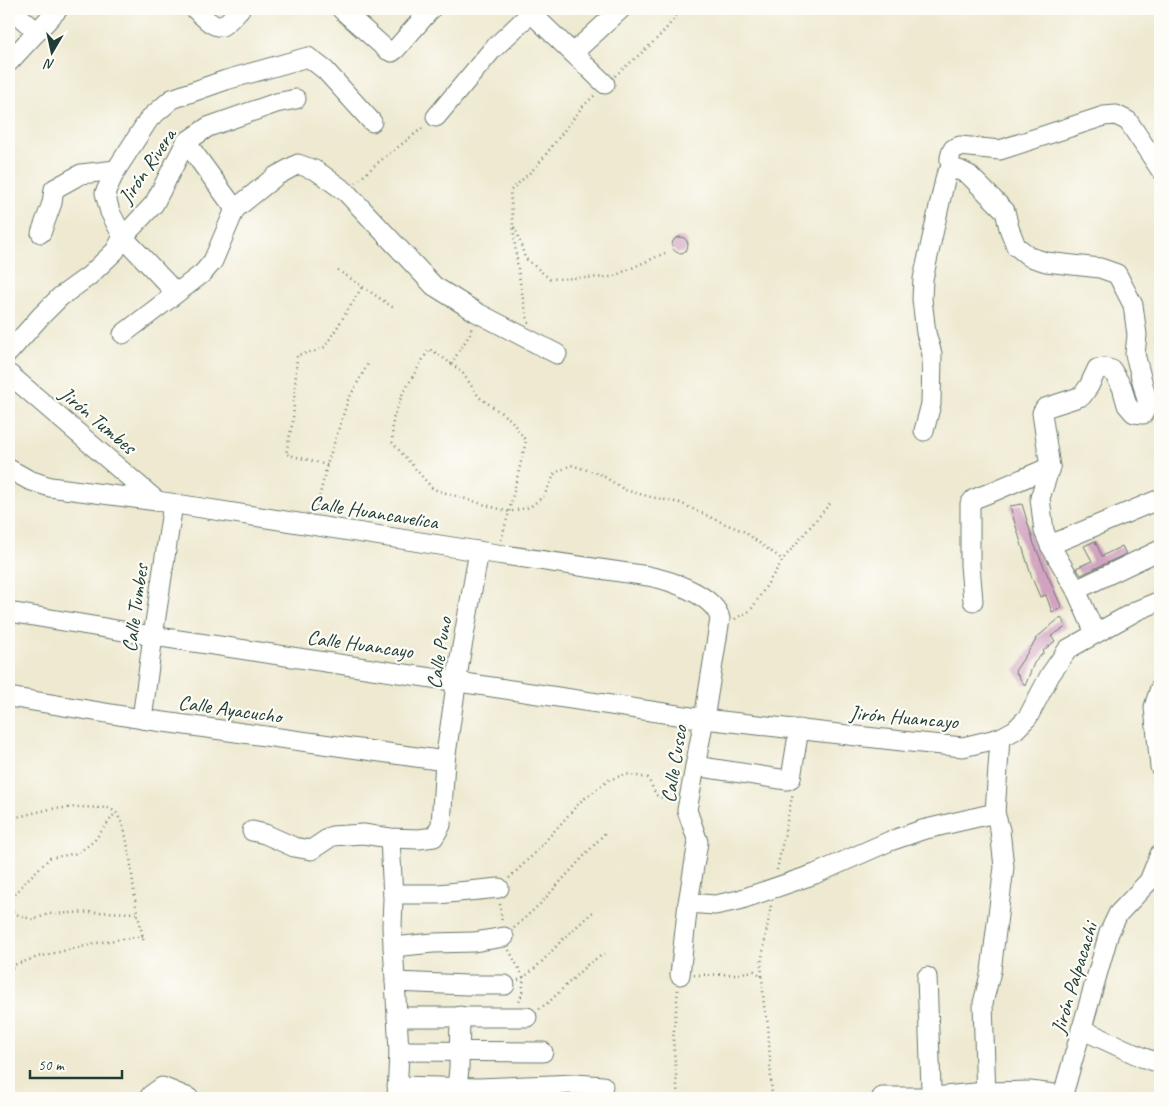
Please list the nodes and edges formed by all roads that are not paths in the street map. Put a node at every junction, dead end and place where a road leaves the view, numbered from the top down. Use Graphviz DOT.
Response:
graph roads {
  1 [pos="10,9"];
  2 [pos="58,9"];
  3 [pos="194,9"];
  4 [pos="240,9"];
  5 [pos="341,9"];
  6 [pos="432,9"];
  7 [pos="621,9"];
  8 [pos="37,32"];
  9 [pos="573,53"];
  10 [pos="9,62"];
  11 [pos="605,84"];
  12 [pos="296,99"];
  13 [pos="436,117"];
  14 [pos="372,122"];
  15 [pos="186,142"];
  16 [pos="1160,169"];
  17 [pos="116,170"];
  18 [pos="952,170"];
  19 [pos="235,209"];
  20 [pos="41,232"];
  21 [pos="123,236"];
  22 [pos="176,293"];
  23 [pos="124,334"];
  24 [pos="9,352"];
  25 [pos="557,354"];
  26 [pos="9,374"];
  27 [pos="924,431"];
  28 [pos="1050,467"];
  29 [pos="9,468"];
  30 [pos="1160,500"];
  31 [pos="165,502"];
  32 [pos="1050,545"];
  33 [pos="1160,550"];
  34 [pos="488,553"];
  35 [pos="1076,590"];
  36 [pos="973,601"];
  37 [pos="1160,601"];
  38 [pos="9,612"];
  39 [pos="720,624"];
  40 [pos="1095,633"];
  41 [pos="153,636"];
  42 [pos="456,681"];
  43 [pos="1160,688"];
  44 [pos="9,697"];
  45 [pos="142,719"];
  46 [pos="704,719"];
  47 [pos="799,729"];
  48 [pos="1000,738"];
  49 [pos="445,761"];
  50 [pos="696,766"];
  51 [pos="1160,767"];
  52 [pos="995,813"];
  53 [pos="252,831"];
  54 [pos="390,838"];
  55 [pos="1160,854"];
  56 [pos="1155,884"];
  57 [pos="499,888"];
  58 [pos="393,894"];
  59 [pos="688,903"];
  60 [pos="504,937"];
  61 [pos="393,946"];
  62 [pos="680,974"];
  63 [pos="927,976"];
  64 [pos="395,982"];
  65 [pos="505,985"];
  66 [pos="460,1016"];
  67 [pos="521,1016"];
  68 [pos="397,1017"];
  69 [pos="1081,1029"];
  70 [pos="399,1051"];
  71 [pos="460,1052"];
  72 [pos="543,1052"];
  73 [pos="1160,1063"];
  74 [pos="603,1086"];
  75 [pos="397,1092"];
  76 [pos="456,1093"];
  77 [pos="985,1095"];
  78 [pos="1062,1096"];
  79 [pos="882,1097"];
  80 [pos="934,1097"];
  81 [pos="149,1098"];
  82 [pos="189,1098"];
  1 -- 8 [label="street"];
  2 -- 8 [label="street"];
  3 -- 4 [label="street"];
  5 -- 6 [label="street"];
  7 -- 9 [label="street"];
  8 -- 10 [label="street"];
  9 -- 11 [label="street"];
  9 -- 13 [label="street"];
  12 -- 15 [label="street, Jirón Rivera"];
  14 -- 17 [label="street"];
  15 -- 19 [label="street"];
  15 -- 21 [label="street, Jirón Rivera"];
  16 -- 18 [label="street"];
  17 -- 20 [label="street"];
  17 -- 21 [label="street"];
  18 -- 27 [label="street"];
  18 -- 28 [label="street"];
  19 -- 22 [label="street"];
  19 -- 25 [label="street"];
  21 -- 22 [label="street"];
  21 -- 24 [label="street, Jirón Rivera"];
  22 -- 23 [label="street"];
  26 -- 31 [label="street, Jirón Tumbes"];
  28 -- 32 [label="street"];
  28 -- 36 [label="street"];
  29 -- 31 [label="street, Calle Huancavelica"];
  30 -- 32 [label="street"];
  31 -- 34 [label="street, Calle Huancavelica"];
  31 -- 41 [label="street, Calle Tumbes"];
  32 -- 35 [label="street"];
  33 -- 35 [label="street"];
  34 -- 39 [label="street, Calle Huancavelica"];
  34 -- 42 [label="street, Calle Puno"];
  35 -- 40 [label="street"];
  37 -- 40 [label="street, Jirón Huancayo"];
  38 -- 41 [label="street, Calle Huancayo"];
  39 -- 46 [label="street, Calle Cusco"];
  40 -- 48 [label="street, Jirón Huancayo"];
  41 -- 42 [label="street, Calle Huancayo"];
  41 -- 45 [label="street, Calle Tumbes"];
  42 -- 46 [label="street, Calle Huancayo"];
  42 -- 49 [label="street, Calle Puno"];
  43 -- 51 [label="street"];
  44 -- 45 [label="street, Calle Ayacucho"];
  45 -- 49 [label="street, Calle Ayacucho"];
  46 -- 47 [label="street, Jirón Huancayo"];
  46 -- 50 [label="street, Calle Cusco"];
  47 -- 48 [label="street, Jirón Huancayo"];
  47 -- 50 [label="street"];
  48 -- 52 [label="street"];
  49 -- 54 [label="street, Calle Puno"];
  50 -- 59 [label="street, Calle Cusco"];
  52 -- 59 [label="street"];
  52 -- 77 [label="street"];
  53 -- 54 [label="street"];
  54 -- 58 [label="street"];
  55 -- 56 [label="street, Jirón Palpacachi"];
  56 -- 69 [label="street, Jirón Palpacachi"];
  57 -- 58 [label="street"];
  58 -- 61 [label="street"];
  59 -- 62 [label="street, Calle Cusco"];
  60 -- 61 [label="street"];
  61 -- 64 [label="street"];
  63 -- 80 [label="street"];
  64 -- 65 [label="street"];
  64 -- 68 [label="street"];
  66 -- 67 [label="street"];
  66 -- 68 [label="street"];
  66 -- 71 [label="street"];
  68 -- 70 [label="street"];
  69 -- 73 [label="street"];
  69 -- 78 [label="street, Jirón Palpacachi"];
  70 -- 71 [label="street"];
  70 -- 75 [label="street"];
  71 -- 72 [label="street"];
  71 -- 76 [label="street"];
  74 -- 76 [label="street"];
  75 -- 76 [label="street"];
  77 -- 78 [label="street"];
  77 -- 80 [label="street"];
  79 -- 80 [label="street"];
  81 -- 82 [label="street"];
}
